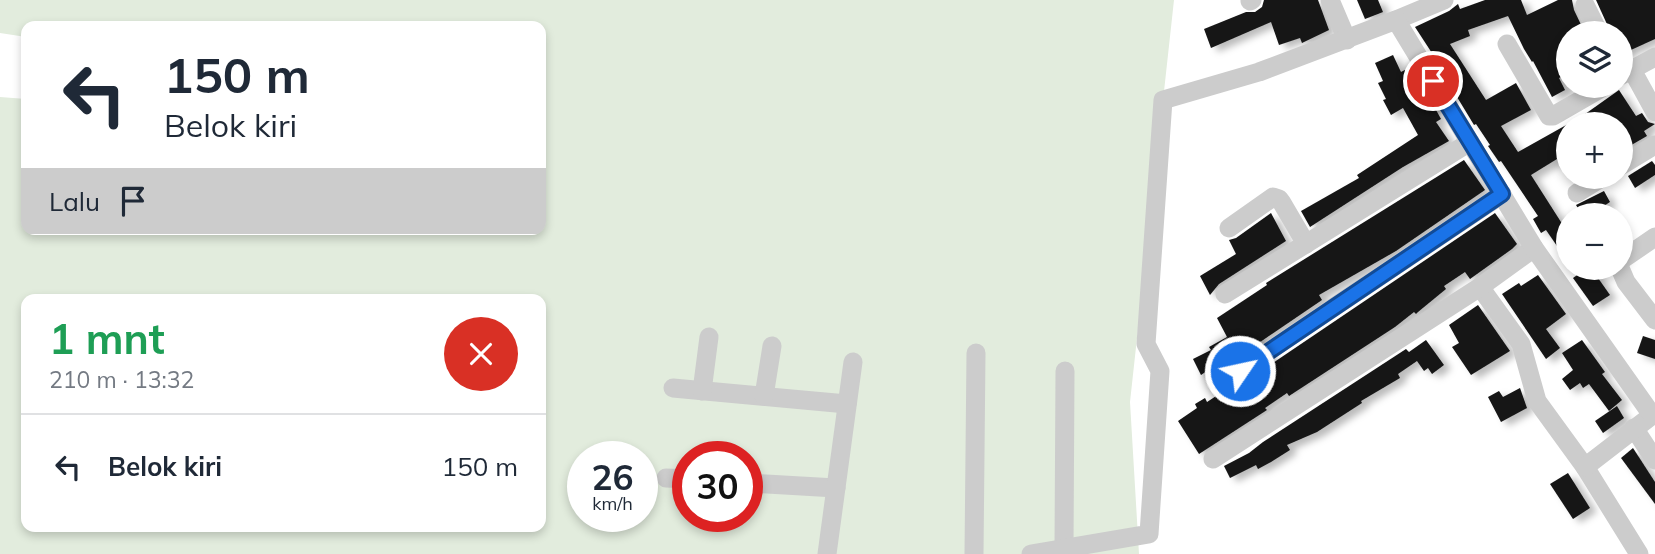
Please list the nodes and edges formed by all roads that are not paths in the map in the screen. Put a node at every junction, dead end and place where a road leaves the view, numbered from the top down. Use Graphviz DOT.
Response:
graph roads {
  1 [pos="1330,0"];
  2 [pos="1444,0"];
  3 [pos="1585,5"];
  4 [pos="1396,20"];
  5 [pos="1593,21"];
  6 [pos="1347,40"];
  7 [pos="1507,44"];
  8 [pos="1655,57"];
  9 [pos="1633,70"];
  10 [pos="1633,86"];
  11 [pos="1584,98"];
  12 [pos="1655,112"];
  13 [pos="1470,142"];
  14 [pos="1655,145"];
  15 [pos="1633,158"];
  16 [pos="1584,189"];
  17 [pos="1577,193"];
  18 [pos="1502,194"];
  19 [pos="1229,228"];
  20 [pos="1655,237"];
  21 [pos="1306,244"];
  22 [pos="1534,248"];
  23 [pos="1633,252"];
  24 [pos="1625,280"];
  25 [pos="1480,287"];
  26 [pos="1224,294"];
  27 [pos="1655,320"];
  28 [pos="709,337"];
  29 [pos="772,346"];
  30 [pos="976,353"];
  31 [pos="853,362"];
  32 [pos="1065,371"];
  33 [pos="1240,371"];
  34 [pos="673,388"];
  35 [pos="702,391"];
  36 [pos="764,396"];
  37 [pos="847,404"];
  38 [pos="1653,414"];
  39 [pos="1634,428"];
  40 [pos="1213,459"];
  41 [pos="1655,460"];
  42 [pos="1585,467"];
  43 [pos="666,478"];
  44 [pos="672,478"];
  45 [pos="763,484"];
  46 [pos="836,488"];
  47 [pos="1064,548"];
  48 [pos="827,554"];
  49 [pos="974,554"];
  50 [pos="1031,554"];
  51 [pos="1639,554"];
  1 -- 6 [label="street"];
  2 -- 4 [label="street"];
  3 -- 5 [label="street"];
  4 -- 6 [label="street"];
  4 -- 13 [label="street"];
  6 -- 47 [label="street"];
  7 -- 11 [label="street"];
  8 -- 9 [label="street"];
  10 -- 12 [label="street"];
  13 -- 18 [label="street"];
  13 -- 21 [label="street"];
  14 -- 15 [label="street"];
  16 -- 17 [label="street"];
  18 -- 22 [label="street"];
  18 -- 33 [label="street"];
  19 -- 21 [label="street"];
  20 -- 23 [label="street"];
  21 -- 26 [label="street"];
  22 -- 25 [label="street"];
  22 -- 38 [label="street"];
  24 -- 27 [label="street"];
  25 -- 40 [label="street"];
  25 -- 42 [label="street"];
  28 -- 35 [label="street"];
  29 -- 36 [label="street"];
  30 -- 49 [label="street"];
  31 -- 37 [label="street"];
  32 -- 47 [label="street"];
  34 -- 35 [label="street"];
  35 -- 36 [label="street"];
  36 -- 37 [label="street"];
  37 -- 46 [label="street"];
  38 -- 39 [label="street"];
  39 -- 41 [label="street"];
  39 -- 42 [label="street"];
  42 -- 51 [label="street"];
  43 -- 44 [label="street"];
  45 -- 46 [label="street"];
  46 -- 48 [label="street"];
  47 -- 50 [label="street"];
}
